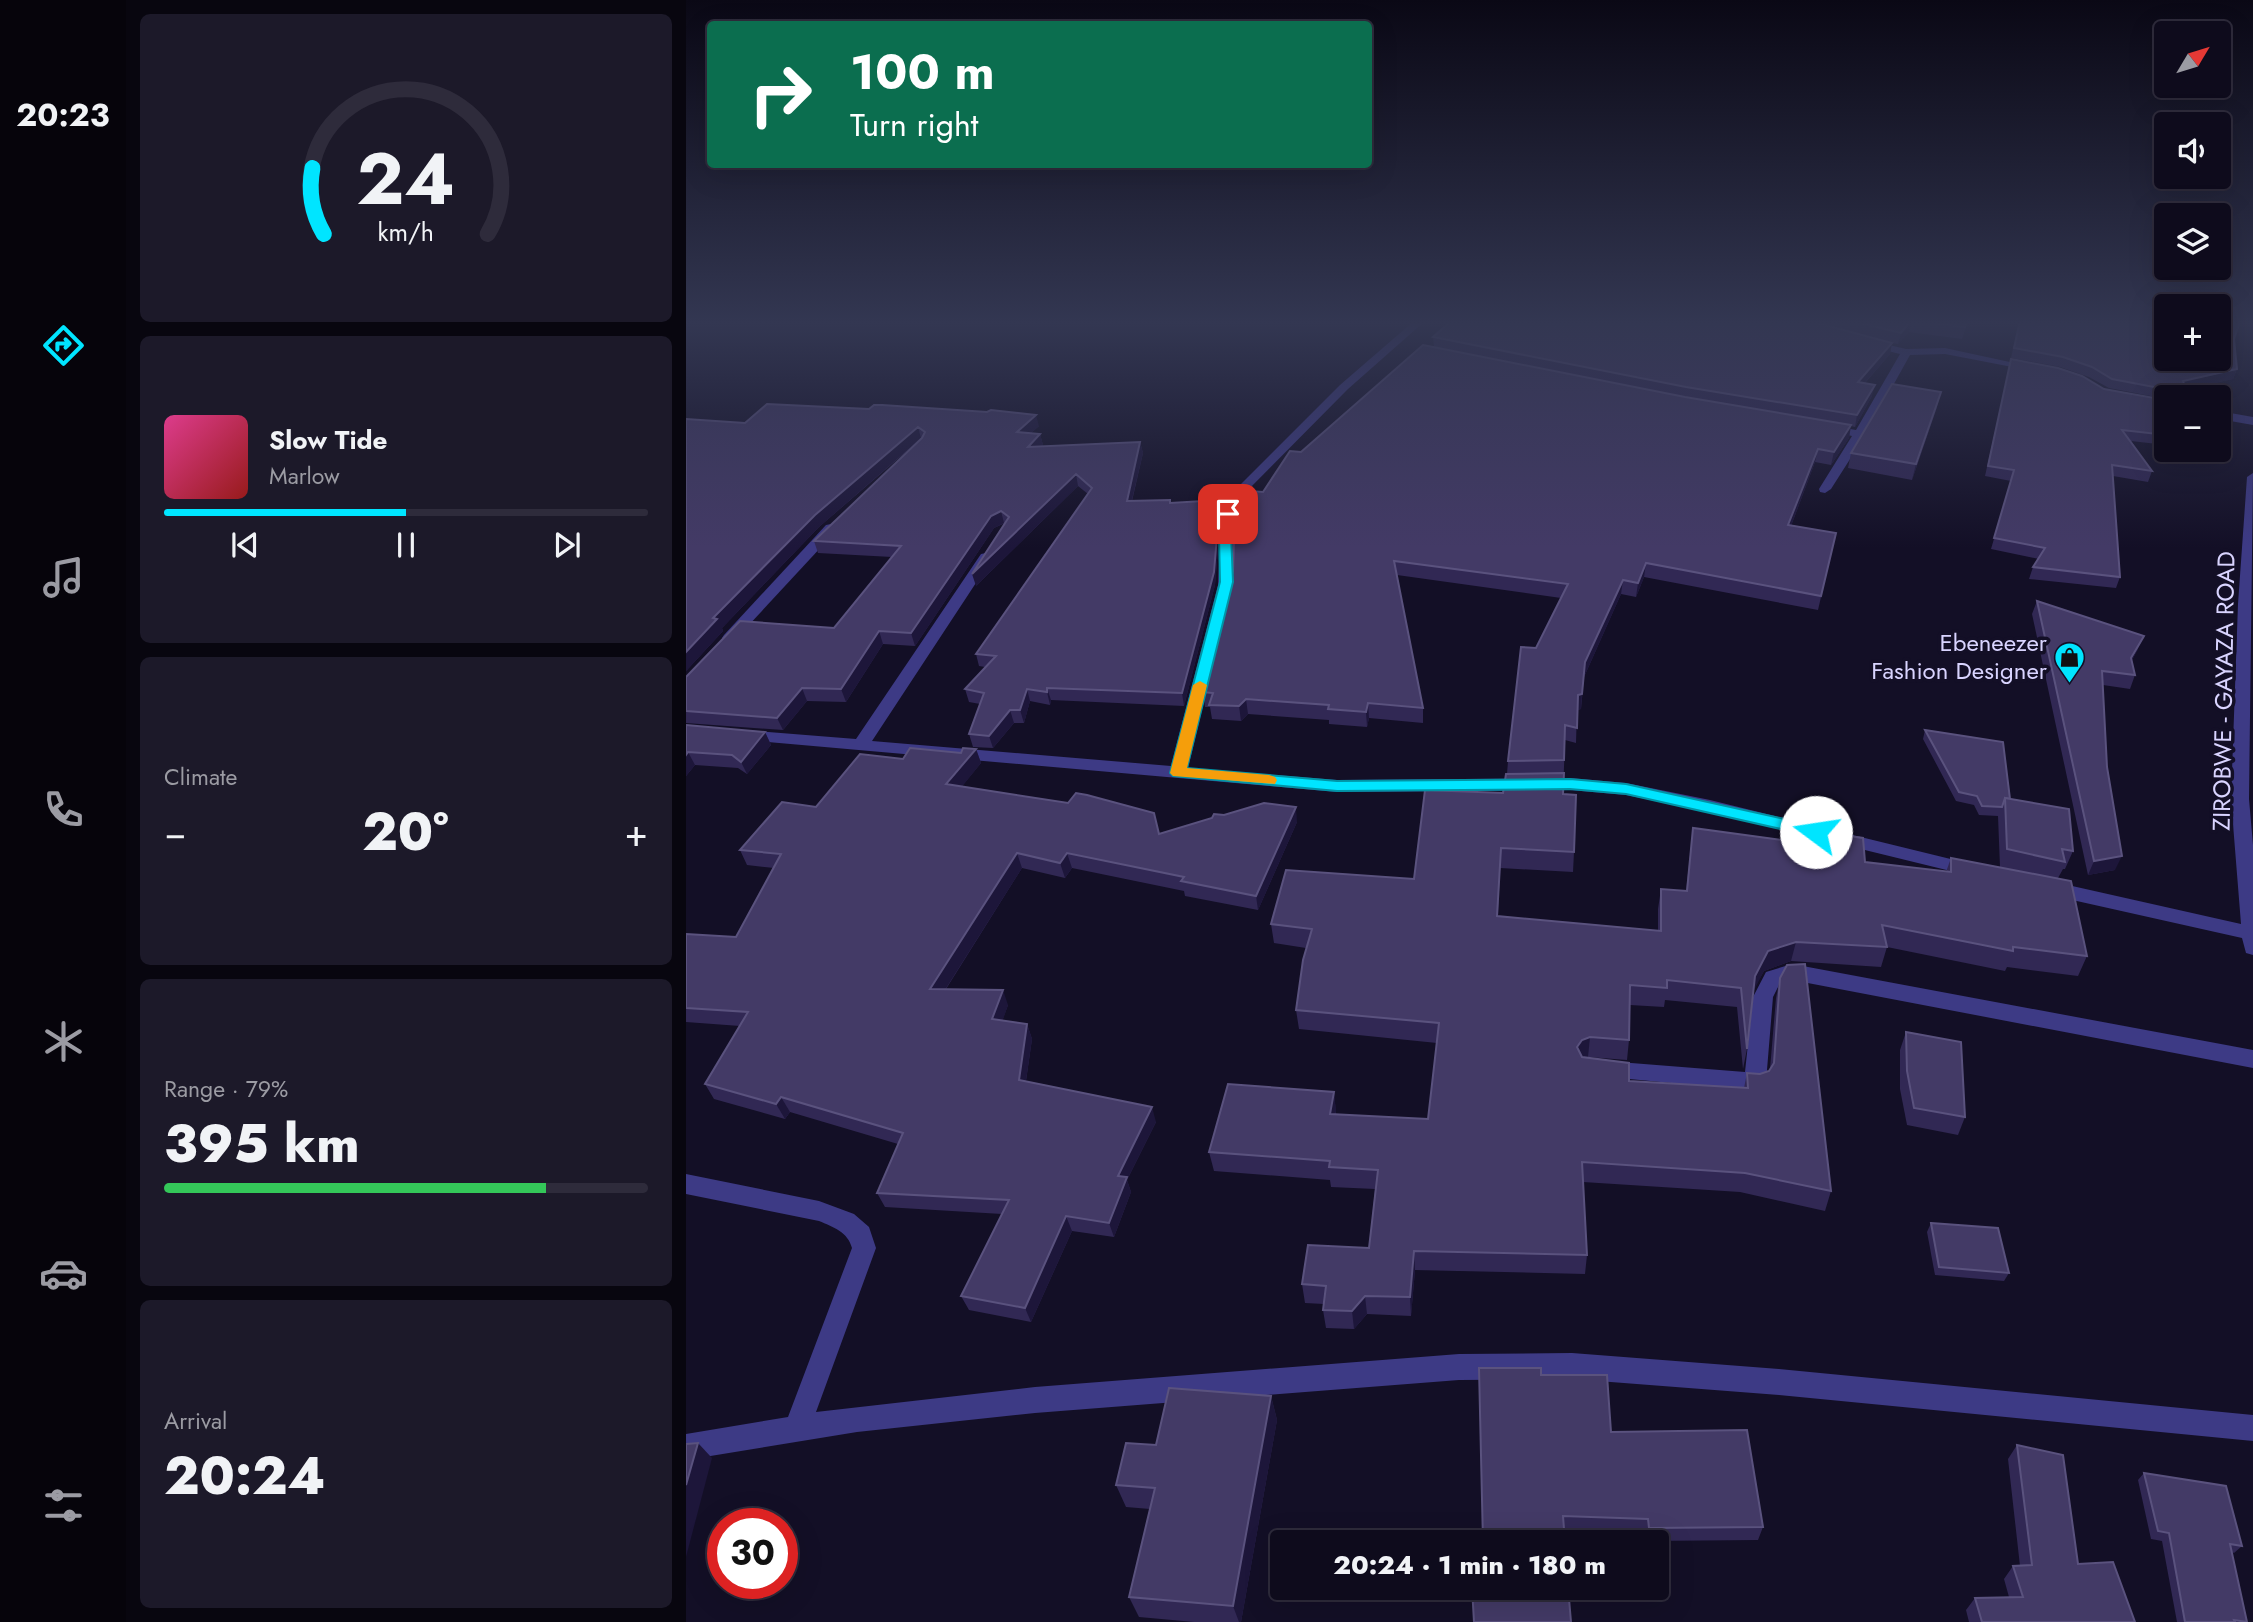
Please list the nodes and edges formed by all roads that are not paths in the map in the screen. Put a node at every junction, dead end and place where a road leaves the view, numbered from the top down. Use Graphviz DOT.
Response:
graph roads {
  1 [pos="1334,397"];
  2 [pos="1881,397"];
  3 [pos="2231,417"];
  4 [pos="2253,421"];
  5 [pos="1812,427"];
  6 [pos="1860,434"];
  7 [pos="2253,477"];
  8 [pos="1825,489"];
  9 [pos="845,514"];
  10 [pos="997,539"];
  11 [pos="723,644"];
  12 [pos="726,734"];
  13 [pos="860,746"];
  14 [pos="1178,773"];
  15 [pos="1987,874"];
  16 [pos="2027,883"];
  17 [pos="2252,940"];
  18 [pos="2253,1059"];
  19 [pos="1589,1068"];
  20 [pos="686,1184"];
  21 [pos="2253,1428"];
  22 [pos="796,1430"];
  23 [pos="686,1447"];
  1 -- 14 [label="street"];
  2 -- 6 [label="street"];
  3 -- 4 [label="street"];
  5 -- 6 [label="street"];
  6 -- 8 [label="street"];
  7 -- 17 [label="street, ZIROBWE - GAYAZA ROAD"];
  9 -- 11 [label="street"];
  10 -- 13 [label="street"];
  12 -- 13 [label="street"];
  13 -- 14 [label="street"];
  14 -- 15 [label="street"];
  16 -- 17 [label="street"];
  18 -- 19 [label="street"];
  20 -- 22 [label="street"];
  21 -- 22 [label="street"];
  22 -- 23 [label="street"];
}
